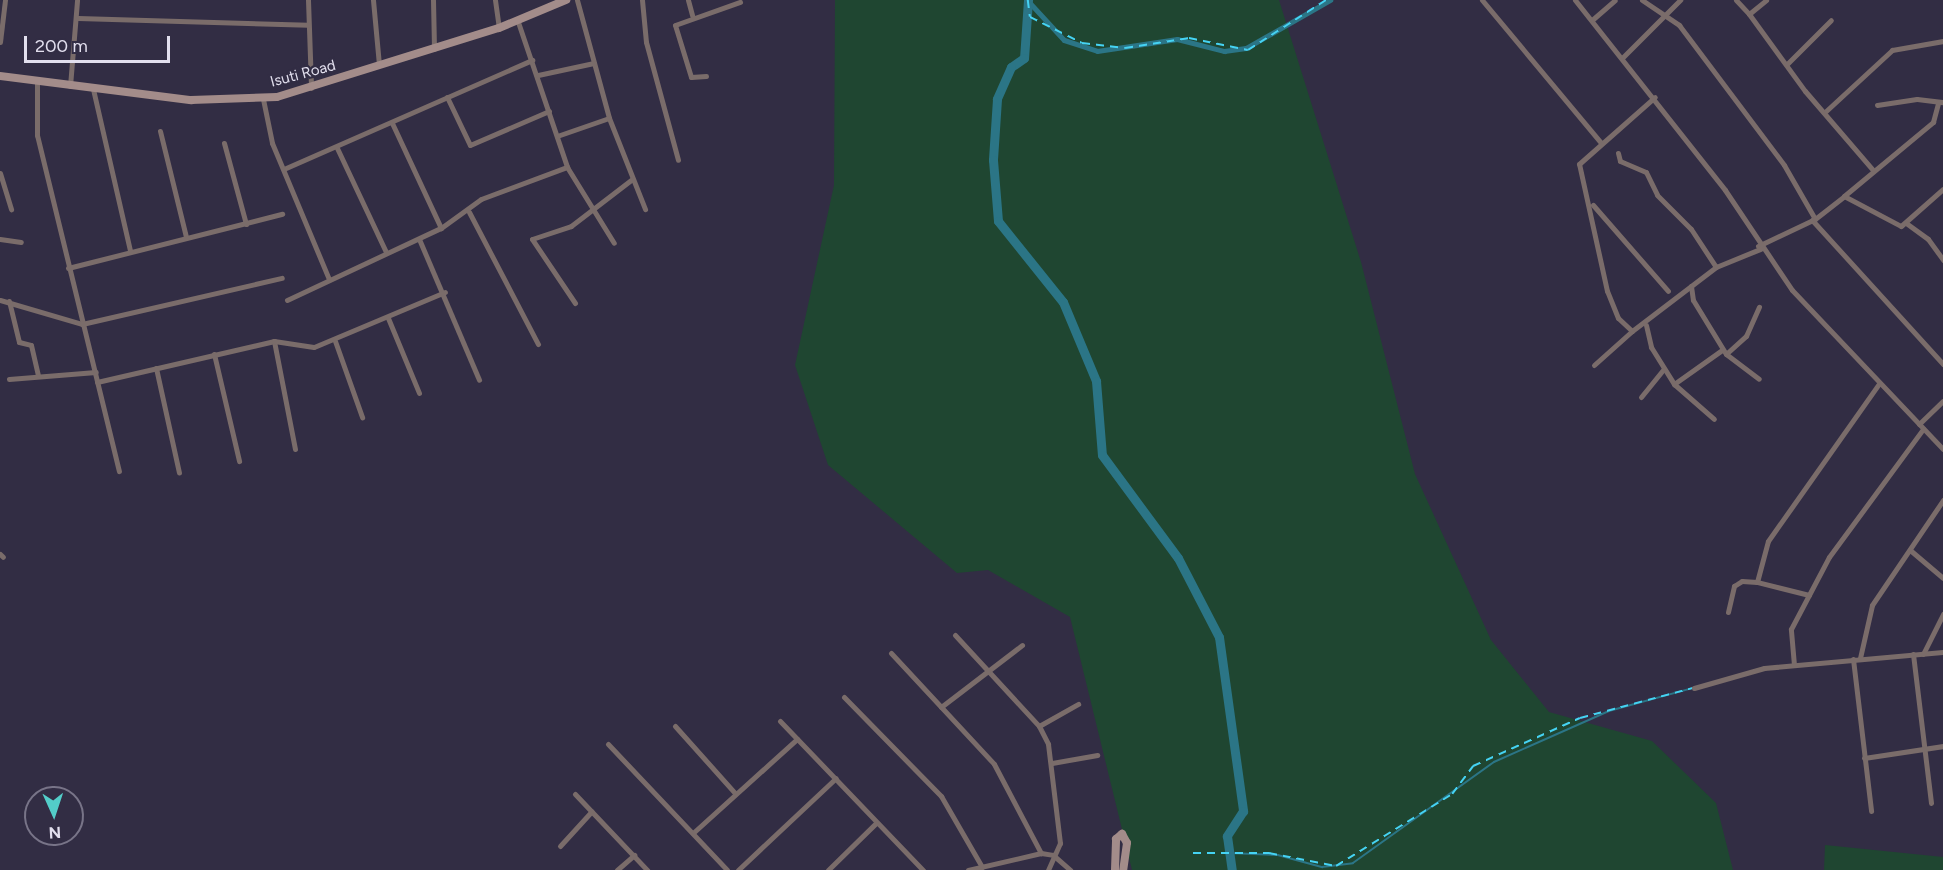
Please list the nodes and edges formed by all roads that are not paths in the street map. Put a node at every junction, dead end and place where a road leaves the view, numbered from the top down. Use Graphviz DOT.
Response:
graph roads {
  1 [pos="77,0"];
  2 [pos="308,0"];
  3 [pos="373,0"];
  4 [pos="433,0"];
  5 [pos="495,0"];
  6 [pos="577,0"];
  7 [pos="642,0"];
  8 [pos="688,0"];
  9 [pos="1482,0"];
  10 [pos="1575,0"];
  11 [pos="1615,0"];
  12 [pos="1642,0"];
  13 [pos="1680,0"];
  14 [pos="1736,0"];
  15 [pos="1766,0"];
  16 [pos="561,1"];
  17 [pos="3,2"];
  18 [pos="740,3"];
  19 [pos="1749,14"];
  20 [pos="692,15"];
  21 [pos="1663,16"];
  22 [pos="78,18"];
  23 [pos="1592,20"];
  24 [pos="1831,20"];
  25 [pos="518,22"];
  26 [pos="308,25"];
  27 [pos="499,28"];
  28 [pos="1943,40"];
  29 [pos="0,42"];
  30 [pos="434,48"];
  31 [pos="1623,57"];
  32 [pos="532,60"];
  33 [pos="594,63"];
  34 [pos="1787,64"];
  35 [pos="379,65"];
  36 [pos="538,75"];
  37 [pos="0,76"];
  38 [pos="706,76"];
  39 [pos="37,81"];
  40 [pos="70,86"];
  41 [pos="93,89"];
  42 [pos="311,89"];
  43 [pos="447,97"];
  44 [pos="1655,97"];
  45 [pos="263,99"];
  46 [pos="1941,102"];
  47 [pos="1877,105"];
  48 [pos="549,111"];
  49 [pos="1826,111"];
  50 [pos="609,118"];
  51 [pos="392,123"];
  52 [pos="160,132"];
  53 [pos="557,136"];
  54 [pos="224,143"];
  55 [pos="1601,143"];
  56 [pos="337,147"];
  57 [pos="1618,153"];
  58 [pos="678,160"];
  59 [pos="567,167"];
  60 [pos="286,168"];
  61 [pos="1872,169"];
  62 [pos="0,173"];
  63 [pos="631,180"];
  64 [pos="1943,189"];
  65 [pos="1844,196"];
  66 [pos="1592,203"];
  67 [pos="590,208"];
  68 [pos="11,209"];
  69 [pos="645,209"];
  70 [pos="469,212"];
  71 [pos="282,214"];
  72 [pos="1813,220"];
  73 [pos="1906,223"];
  74 [pos="246,224"];
  75 [pos="441,228"];
  76 [pos="186,237"];
  77 [pos="0,239"];
  78 [pos="419,239"];
  79 [pos="21,242"];
  80 [pos="614,243"];
  81 [pos="1759,248"];
  82 [pos="130,250"];
  83 [pos="386,252"];
  84 [pos="1943,260"];
  85 [pos="1716,267"];
  86 [pos="68,268"];
  87 [pos="282,278"];
  88 [pos="329,279"];
  89 [pos="1691,286"];
  90 [pos="1668,291"];
  91 [pos="445,292"];
  92 [pos="0,300"];
  93 [pos="287,300"];
  94 [pos="9,301"];
  95 [pos="575,303"];
  96 [pos="1759,307"];
  97 [pos="388,318"];
  98 [pos="82,324"];
  99 [pos="1646,325"];
  100 [pos="1632,331"];
  101 [pos="274,341"];
  102 [pos="335,341"];
  103 [pos="538,344"];
  104 [pos="1724,352"];
  105 [pos="214,354"];
  106 [pos="1943,364"];
  107 [pos="1594,365"];
  108 [pos="156,368"];
  109 [pos="1664,369"];
  110 [pos="96,372"];
  111 [pos="38,375"];
  112 [pos="9,379"];
  113 [pos="1759,379"];
  114 [pos="479,380"];
  115 [pos="97,382"];
  116 [pos="1674,384"];
  117 [pos="1878,385"];
  118 [pos="418,393"];
  119 [pos="1641,397"];
  120 [pos="1943,401"];
  121 [pos="362,417"];
  122 [pos="1714,419"];
  123 [pos="1921,427"];
  124 [pos="295,449"];
  125 [pos="1943,449"];
  126 [pos="239,460"];
  127 [pos="119,471"];
  128 [pos="179,473"];
  129 [pos="1943,501"];
  130 [pos="1910,550"];
  131 [pos="1943,578"];
  132 [pos="1757,582"];
  133 [pos="1809,595"];
  134 [pos="1728,612"];
  135 [pos="1943,614"];
  136 [pos="955,635"];
  137 [pos="1022,645"];
  138 [pos="1943,652"];
  139 [pos="891,653"];
  140 [pos="1913,654"];
  141 [pos="1923,654"];
  142 [pos="1860,658"];
  143 [pos="1853,659"];
  144 [pos="1794,665"];
  145 [pos="988,670"];
  146 [pos="1694,688"];
  147 [pos="844,697"];
  148 [pos="1078,704"];
  149 [pos="941,707"];
  150 [pos="780,721"];
  151 [pos="675,726"];
  152 [pos="1039,726"];
  153 [pos="797,739"];
  154 [pos="608,744"];
  155 [pos="1943,746"];
  156 [pos="1928,748"];
  157 [pos="1096,755"];
  158 [pos="1864,758"];
  159 [pos="1052,763"];
  160 [pos="836,778"];
  161 [pos="734,792"];
  162 [pos="575,794"];
  163 [pos="1931,803"];
  164 [pos="592,811"];
  165 [pos="1871,811"];
  166 [pos="876,824"];
  167 [pos="694,832"];
  168 [pos="560,846"];
  169 [pos="1041,853"];
  170 [pos="634,855"];
  171 [pos="1053,855"];
  172 [pos="982,867"];
  173 [pos="617,870"];
  174 [pos="647,870"];
  175 [pos="727,870"];
  176 [pos="738,870"];
  177 [pos="828,870"];
  178 [pos="922,870"];
  179 [pos="968,870"];
  180 [pos="1048,870"];
  181 [pos="1070,870"];
  182 [pos="1115,870"];
  183 [pos="1123,870"];
  1 -- 22 [label="street"];
  2 -- 26 [label="street"];
  3 -- 35 [label="street"];
  4 -- 30 [label="street"];
  5 -- 27 [label="street"];
  6 -- 33 [label="street"];
  7 -- 58 [label="street"];
  8 -- 20 [label="street"];
  9 -- 55 [label="street"];
  10 -- 23 [label="street"];
  11 -- 23 [label="street"];
  12 -- 21 [label="street"];
  13 -- 21 [label="street"];
  14 -- 19 [label="street"];
  15 -- 19 [label="street"];
  16 -- 25 [label="street, Isuti Road"];
  17 -- 29 [label="street"];
  18 -- 20 [label="street"];
  19 -- 34 [label="street"];
  20 -- 38 [label="street"];
  21 -- 31 [label="street"];
  21 -- 72 [label="street"];
  22 -- 26 [label="street"];
  22 -- 40 [label="street"];
  23 -- 31 [label="street"];
  24 -- 34 [label="street"];
  25 -- 27 [label="street, Isuti Road"];
  25 -- 32 [label="street"];
  26 -- 42 [label="street"];
  27 -- 30 [label="street, Isuti Road"];
  28 -- 49 [label="street"];
  30 -- 35 [label="street, Isuti Road"];
  31 -- 44 [label="street"];
  32 -- 36 [label="street"];
  32 -- 43 [label="street"];
  33 -- 36 [label="street"];
  33 -- 50 [label="street"];
  34 -- 49 [label="street"];
  35 -- 42 [label="street, Isuti Road"];
  36 -- 48 [label="street"];
  37 -- 39 [label="street, Isuti Road"];
  39 -- 40 [label="street, Isuti Road"];
  39 -- 86 [label="street"];
  40 -- 41 [label="street, Isuti Road"];
  41 -- 45 [label="street, Isuti Road"];
  41 -- 82 [label="street"];
  42 -- 45 [label="street, Isuti Road"];
  43 -- 48 [label="street"];
  43 -- 51 [label="street"];
  44 -- 55 [label="street"];
  44 -- 81 [label="street"];
  45 -- 60 [label="street"];
  46 -- 47 [label="street"];
  46 -- 61 [label="street"];
  48 -- 53 [label="street"];
  49 -- 61 [label="street"];
  50 -- 53 [label="street"];
  50 -- 63 [label="street"];
  51 -- 56 [label="street"];
  51 -- 75 [label="street"];
  52 -- 76 [label="street"];
  53 -- 59 [label="street"];
  54 -- 74 [label="street"];
  55 -- 66 [label="street"];
  56 -- 60 [label="street"];
  56 -- 83 [label="street"];
  57 -- 85 [label="street"];
  59 -- 67 [label="street"];
  59 -- 70 [label="street"];
  60 -- 88 [label="street"];
  61 -- 65 [label="street"];
  62 -- 68 [label="street"];
  63 -- 67 [label="street"];
  63 -- 69 [label="street"];
  64 -- 73 [label="street"];
  65 -- 72 [label="street"];
  65 -- 73 [label="street"];
  66 -- 90 [label="street"];
  66 -- 100 [label="street"];
  67 -- 80 [label="street"];
  67 -- 95 [label="street"];
  70 -- 75 [label="street"];
  70 -- 103 [label="street"];
  71 -- 74 [label="street"];
  72 -- 81 [label="street"];
  72 -- 106 [label="street"];
  73 -- 84 [label="street"];
  74 -- 76 [label="street"];
  75 -- 78 [label="street"];
  76 -- 82 [label="street"];
  77 -- 79 [label="street"];
  78 -- 83 [label="street"];
  78 -- 91 [label="street"];
  81 -- 85 [label="street"];
  81 -- 117 [label="street"];
  82 -- 86 [label="street"];
  83 -- 88 [label="street"];
  85 -- 89 [label="street"];
  86 -- 98 [label="street"];
  87 -- 98 [label="street"];
  88 -- 93 [label="street"];
  89 -- 99 [label="street"];
  89 -- 104 [label="street"];
  91 -- 97 [label="street"];
  91 -- 114 [label="street"];
  92 -- 94 [label="street"];
  94 -- 98 [label="street"];
  94 -- 111 [label="street"];
  96 -- 104 [label="street"];
  97 -- 102 [label="street"];
  97 -- 118 [label="street"];
  98 -- 110 [label="street"];
  99 -- 100 [label="street"];
  99 -- 109 [label="street"];
  100 -- 107 [label="street"];
  101 -- 102 [label="street"];
  101 -- 105 [label="street"];
  101 -- 124 [label="street"];
  102 -- 121 [label="street"];
  104 -- 113 [label="street"];
  104 -- 116 [label="street"];
  105 -- 108 [label="street"];
  105 -- 126 [label="street"];
  108 -- 115 [label="street"];
  108 -- 128 [label="street"];
  109 -- 116 [label="street"];
  109 -- 119 [label="street"];
  110 -- 111 [label="street"];
  110 -- 115 [label="street"];
  111 -- 112 [label="street"];
  115 -- 127 [label="street"];
  116 -- 122 [label="street"];
  117 -- 123 [label="street"];
  117 -- 132 [label="street"];
  120 -- 123 [label="street"];
  123 -- 125 [label="street"];
  123 -- 133 [label="street"];
  129 -- 130 [label="street"];
  130 -- 131 [label="street"];
  130 -- 142 [label="street"];
  132 -- 133 [label="street"];
  132 -- 134 [label="street"];
  133 -- 144 [label="street"];
  135 -- 141 [label="street"];
  136 -- 145 [label="street"];
  137 -- 145 [label="street"];
  138 -- 141 [label="street"];
  139 -- 149 [label="street"];
  140 -- 141 [label="street"];
  140 -- 142 [label="street"];
  140 -- 156 [label="street"];
  142 -- 143 [label="street"];
  143 -- 144 [label="street"];
  143 -- 158 [label="street"];
  144 -- 146 [label="street"];
  145 -- 149 [label="street"];
  145 -- 152 [label="street"];
  147 -- 172 [label="street"];
  148 -- 152 [label="street"];
  149 -- 169 [label="street"];
  150 -- 153 [label="street"];
  151 -- 161 [label="street"];
  152 -- 159 [label="street"];
  153 -- 160 [label="street"];
  153 -- 161 [label="street"];
  154 -- 167 [label="street"];
  155 -- 156 [label="street"];
  156 -- 158 [label="street"];
  156 -- 163 [label="street"];
  157 -- 159 [label="street"];
  158 -- 165 [label="street"];
  159 -- 171 [label="street"];
  160 -- 166 [label="street"];
  160 -- 176 [label="street"];
  161 -- 167 [label="street"];
  162 -- 164 [label="street"];
  164 -- 168 [label="street"];
  164 -- 170 [label="street"];
  166 -- 177 [label="street"];
  166 -- 178 [label="street"];
  167 -- 175 [label="street"];
  169 -- 171 [label="street"];
  169 -- 172 [label="street"];
  170 -- 173 [label="street"];
  170 -- 174 [label="street"];
  171 -- 180 [label="street"];
  171 -- 181 [label="street"];
  172 -- 179 [label="street"];
  182 -- 183 [label="street"];
}
